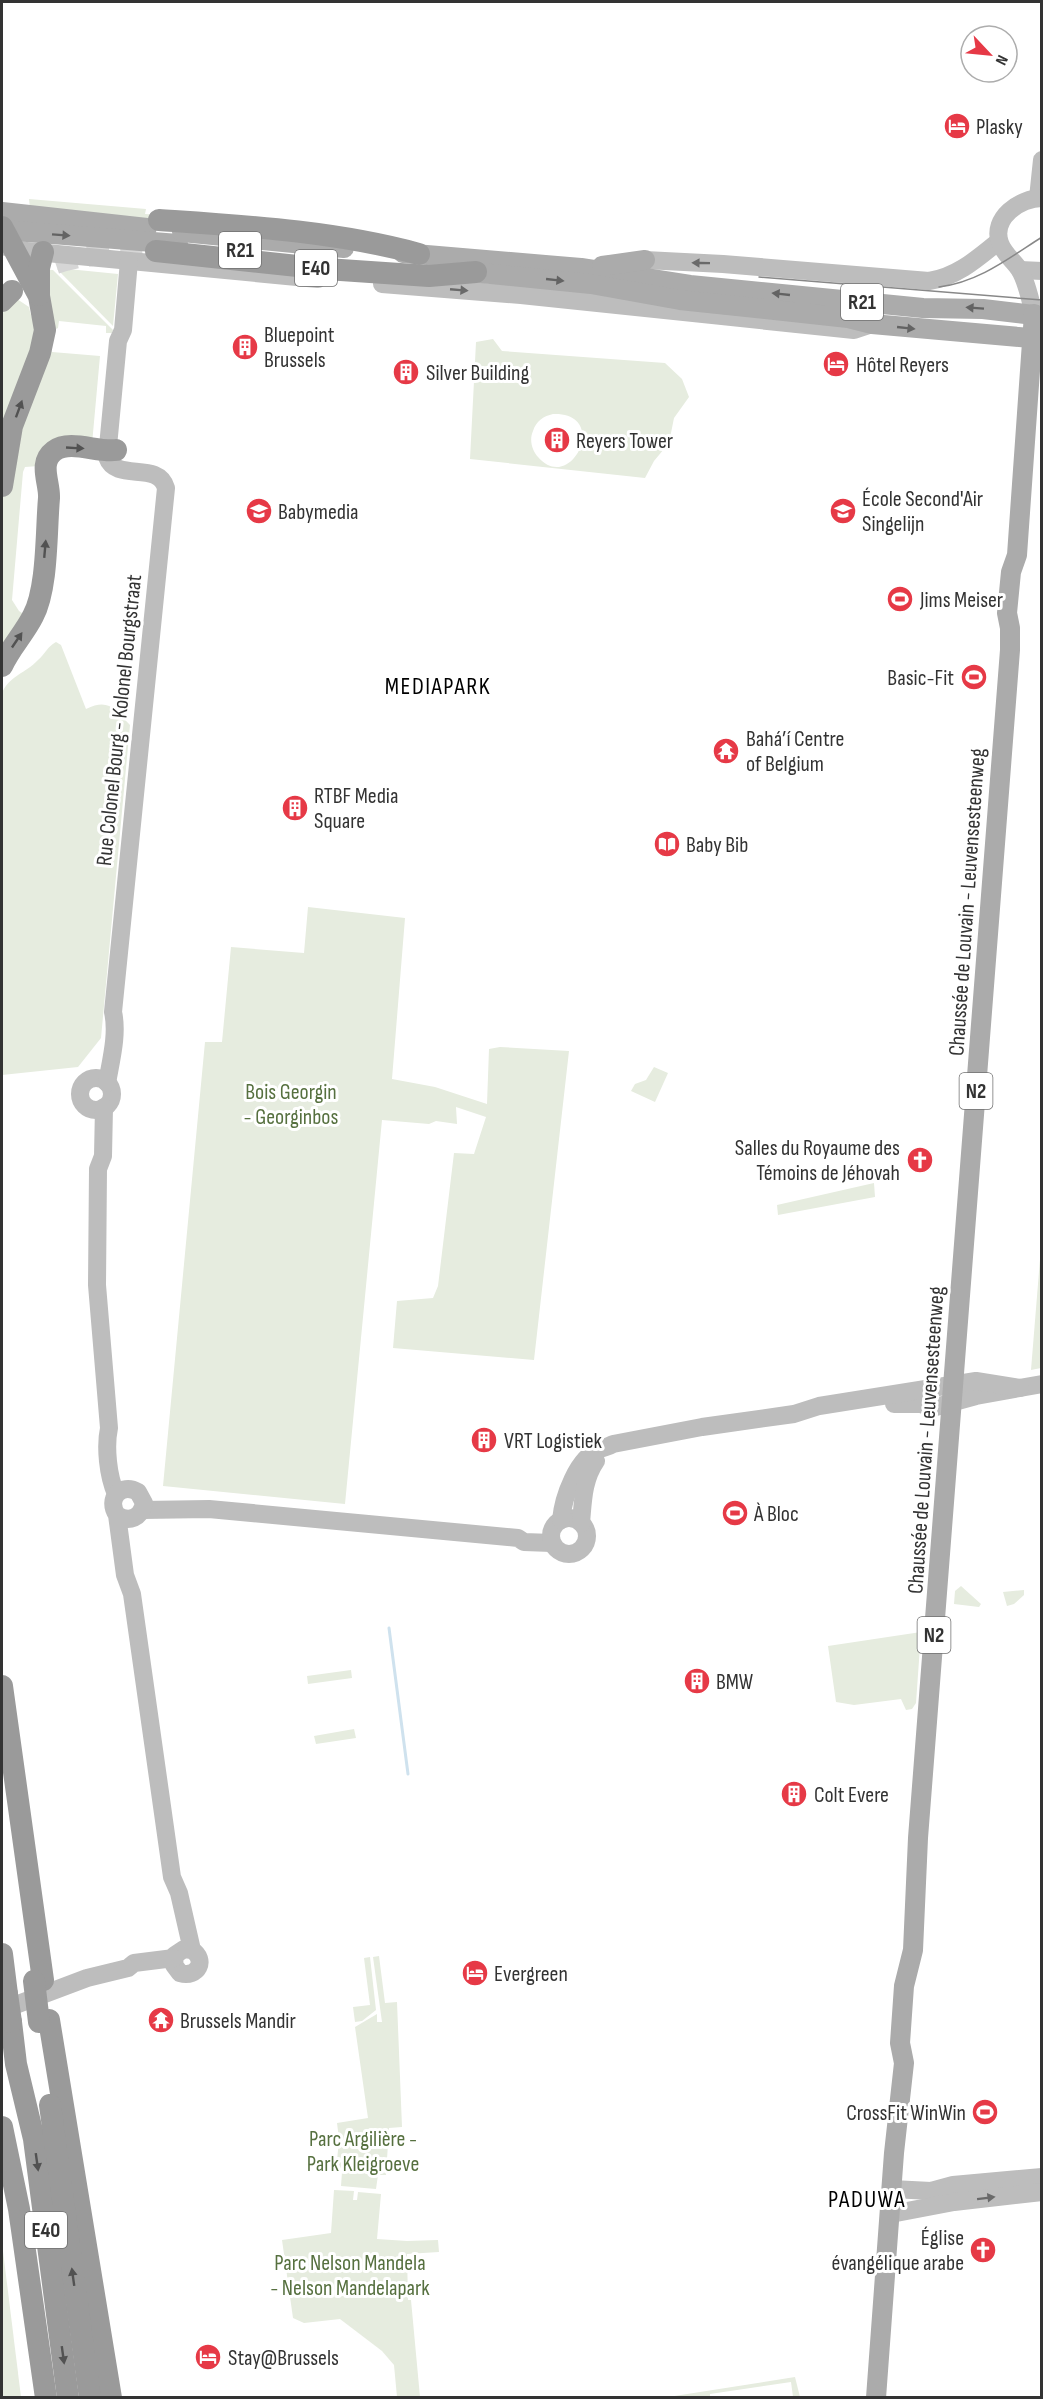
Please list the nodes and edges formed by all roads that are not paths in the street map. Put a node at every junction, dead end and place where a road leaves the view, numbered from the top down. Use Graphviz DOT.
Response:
graph roads {
  1 [pos="1041,160"];
  2 [pos="1040,198"];
  3 [pos="159,220"];
  4 [pos="4,232"];
  5 [pos="999,241"];
  6 [pos="156,251"];
  7 [pos="42,252"];
  8 [pos="419,254"];
  9 [pos="645,260"];
  10 [pos="129,261"];
  11 [pos="581,268"];
  12 [pos="1020,270"];
  13 [pos="1041,271"];
  14 [pos="476,272"];
  15 [pos="39,296"];
  16 [pos="1039,310"];
  17 [pos="872,324"];
  18 [pos="1037,339"];
  19 [pos="114,456"];
  20 [pos="2,486"];
  21 [pos="2,666"];
  22 [pos="102,1080"];
  23 [pos="98,1108"];
  24 [pos="1041,1384"];
  25 [pos="953,1394"];
  26 [pos="607,1448"];
  27 [pos="130,1504"];
  28 [pos="585,1522"];
  29 [pos="555,1531"];
  30 [pos="2,1686"];
  31 [pos="3,1766"];
  32 [pos="20,1830"];
  33 [pos="2,1954"];
  34 [pos="38,1980"];
  35 [pos="7,2009"];
  36 [pos="44,2021"];
  37 [pos="16,2064"];
  38 [pos="2,2127"];
  39 [pos="1041,2177"];
  40 [pos="892,2189"];
  41 [pos="1041,2192"];
  42 [pos="931,2199"];
  43 [pos="19,2209"];
  44 [pos="891,2214"];
  45 [pos="46,2397"];
  46 [pos="68,2397"];
  47 [pos="90,2397"];
  48 [pos="111,2397"];
  49 [pos="876,2397"];
  1 -- 2 [label="street"];
  2 -- 5 [label="street"];
  3 -- 8 [label="highway, E40"];
  4 -- 7 [label="street"];
  4 -- 8 [label="main road, R21"];
  4 -- 14 [label="main road, R21, one-way"];
  4 -- 15 [label="highway"];
  5 -- 9 [label="street, one-way"];
  5 -- 12 [label="street, N2"];
  6 -- 14 [label="highway, E40"];
  7 -- 10 [label="street"];
  7 -- 15 [label="highway"];
  8 -- 11 [label="main road, R21"];
  9 -- 11 [label="main road"];
  10 -- 17 [label="street, one-way"];
  10 -- 19 [label="street"];
  16 -- 11 [label="main road, R21, one-way"];
  12 -- 13 [label="street"];
  12 -- 16 [label="street, N2"];
  14 -- 17 [label="main road, R21, one-way"];
  20 -- 15 [label="highway, one-way"];
  16 -- 18 [label="main road, N2"];
  17 -- 18 [label="main road, R21, one-way"];
  18 -- 25 [label="main road, Chaussée de Louvain - Leuvensesteenweg / N2"];
  21 -- 19 [label="highway, one-way"];
  19 -- 22 [label="street, Rue Colonel Bourg - Kolonel Bourgstraat"];
  22 -- 23 [label="street, Rue Colonel Bourg - Kolonel Bourgstraat"];
  22 -- 23 [label="street, Rue Colonel Bourg - Kolonel Bourgstraat"];
  23 -- 27 [label="street, Rue Colonel Bourg - Kolonel Bourgstraat"];
  24 -- 25 [label="street"];
  25 -- 26 [label="street"];
  25 -- 40 [label="main road, Chaussée de Louvain - Leuvensesteenweg / N2"];
  26 -- 28 [label="street"];
  26 -- 29 [label="street"];
  27 -- 29 [label="street"];
  27 -- 35 [label="street, Rue Colonel Bourg - Kolonel Bourgstraat"];
  28 -- 29 [label="street"];
  28 -- 29 [label="street"];
  30 -- 32 [label="highway, E40"];
  31 -- 32 [label="highway, E40"];
  31 -- 34 [label="highway, E40"];
  32 -- 34 [label="highway, E40"];
  33 -- 35 [label="highway, E40"];
  34 -- 36 [label="highway, E40"];
  35 -- 37 [label="highway, E40"];
  47 -- 36 [label="highway, E40, one-way"];
  36 -- 48 [label="highway, E40"];
  37 -- 43 [label="highway, E40"];
  37 -- 46 [label="highway, E40, one-way"];
  38 -- 43 [label="highway, E40"];
  39 -- 42 [label="street"];
  40 -- 42 [label="street"];
  40 -- 44 [label="main road, Chaussée de Louvain - Leuvensesteenweg / N2"];
  42 -- 41 [label="street, one-way"];
  42 -- 44 [label="street"];
  43 -- 45 [label="highway, E40"];
  44 -- 49 [label="main road, Chaussée de Louvain - Leuvensesteenweg / N2"];
}
